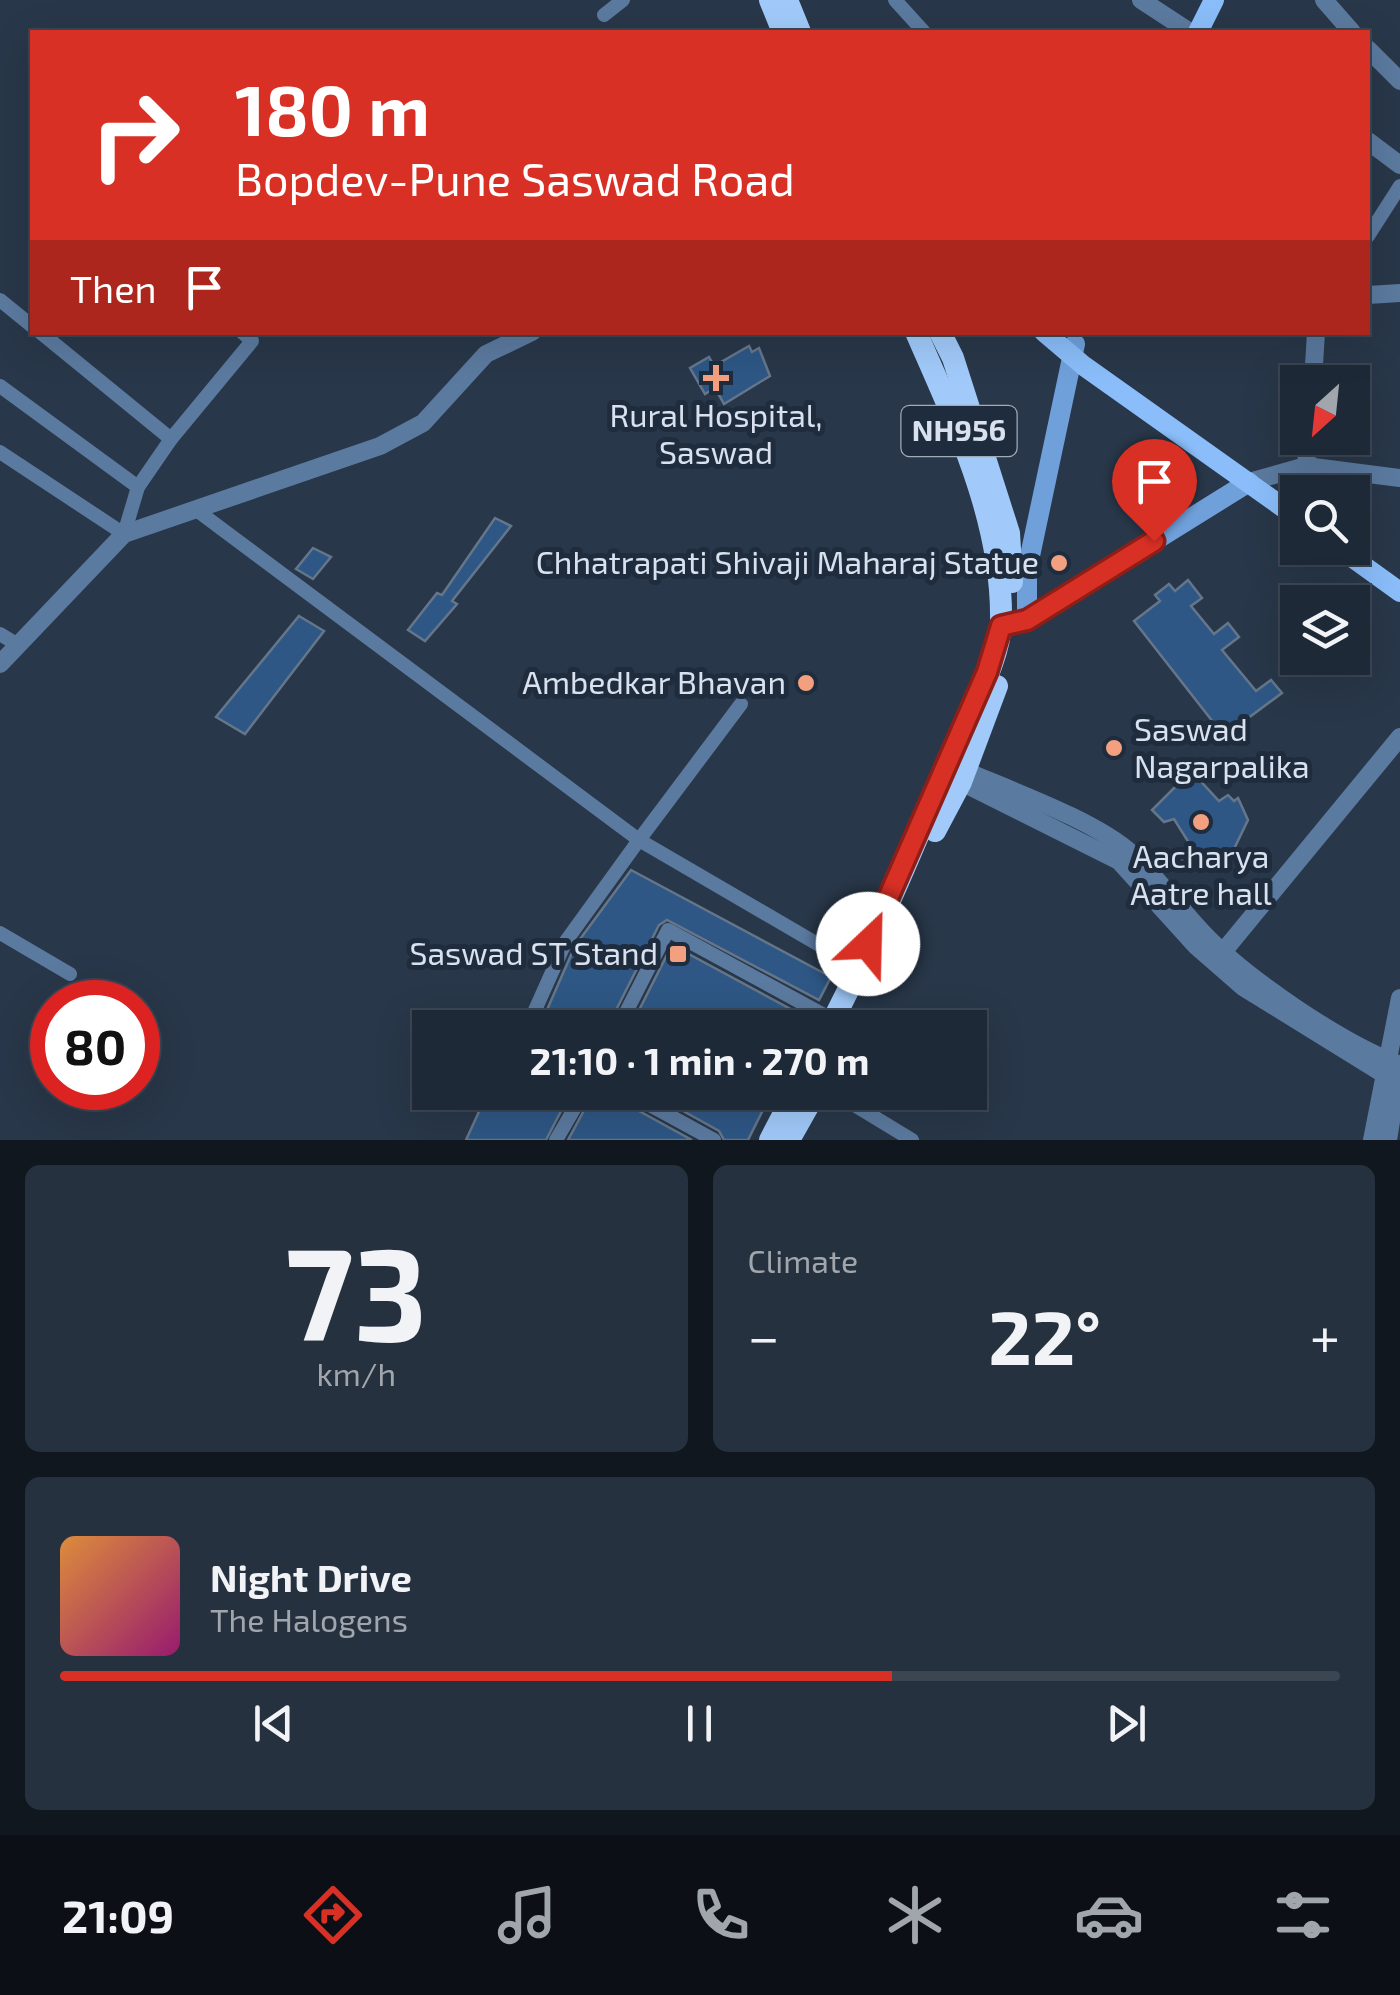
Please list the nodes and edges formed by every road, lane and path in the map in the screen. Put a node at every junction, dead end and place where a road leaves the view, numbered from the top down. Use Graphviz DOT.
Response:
graph roads {
  1 [pos="623,0"];
  2 [pos="770,0"];
  3 [pos="787,0"];
  4 [pos="895,0"];
  5 [pos="1141,0"];
  6 [pos="1214,0"];
  7 [pos="1324,0"];
  8 [pos="604,15"];
  9 [pos="782,30"];
  10 [pos="799,30"];
  11 [pos="922,30"];
  12 [pos="1198,30"];
  13 [pos="1200,30"];
  14 [pos="1350,30"];
  15 [pos="1370,51"];
  16 [pos="1400,81"];
  17 [pos="1370,142"];
  18 [pos="1400,165"];
  19 [pos="1400,186"];
  20 [pos="1370,233"];
  21 [pos="1400,293"];
  22 [pos="1370,296"];
  23 [pos="0,300"];
  24 [pos="30,324"];
  25 [pos="44,335"];
  26 [pos="246,335"];
  27 [pos="526,335"];
  28 [pos="917,335"];
  29 [pos="942,335"];
  30 [pos="1316,335"];
  31 [pos="1065,344"];
  32 [pos="1313,365"];
  33 [pos="0,386"];
  34 [pos="171,439"];
  35 [pos="0,452"];
  36 [pos="1307,455"];
  37 [pos="1306,466"];
  38 [pos="1400,478"];
  39 [pos="1256,480"];
  40 [pos="138,487"];
  41 [pos="1280,493"];
  42 [pos="1280,502"];
  43 [pos="195,508"];
  44 [pos="124,534"];
  45 [pos="1370,554"];
  46 [pos="1363,565"];
  47 [pos="1400,575"];
  48 [pos="1400,592"];
  49 [pos="1014,624"];
  50 [pos="0,634"];
  51 [pos="18,646"];
  52 [pos="0,664"];
  53 [pos="742,704"];
  54 [pos="1400,737"];
  55 [pos="955,772"];
  56 [pos="638,840"];
  57 [pos="0,933"];
  58 [pos="1219,957"];
  59 [pos="863,971"];
  60 [pos="70,974"];
  61 [pos="1400,998"];
  62 [pos="534,1010"];
  63 [pos="627,1010"];
  64 [pos="811,1010"];
  65 [pos="844,1010"];
  66 [pos="1394,1072"];
  67 [pos="574,1110"];
  68 [pos="659,1110"];
  69 [pos="786,1110"];
  70 [pos="806,1110"];
  71 [pos="863,1110"];
  72 [pos="710,1138"];
  73 [pos="556,1140"];
  74 [pos="770,1140"];
  75 [pos="789,1140"];
  76 [pos="912,1140"];
  77 [pos="1372,1140"];
  78 [pos="1388,1140"];
  1 -- 8 [label="street"];
  2 -- 9 [label="highway"];
  3 -- 10 [label="highway"];
  4 -- 11 [label="street"];
  5 -- 12 [label="street"];
  6 -- 13 [label="main road"];
  7 -- 14 [label="street"];
  15 -- 16 [label="street"];
  17 -- 18 [label="street"];
  19 -- 20 [label="street"];
  21 -- 22 [label="street"];
  23 -- 24 [label="street"];
  25 -- 34 [label="street"];
  26 -- 34 [label="street"];
  27 -- 43 [label="street"];
  28 -- 49 [label="highway, NH956"];
  29 -- 49 [label="highway, NH956"];
  30 -- 32 [label="street"];
  31 -- 39 [label="main road"];
  31 -- 49 [label="main road"];
  33 -- 40 [label="street"];
  34 -- 40 [label="street"];
  35 -- 44 [label="street"];
  36 -- 37 [label="street"];
  37 -- 38 [label="street"];
  37 -- 39 [label="street"];
  39 -- 41 [label="main road"];
  39 -- 42 [label="main road"];
  39 -- 49 [label="main road"];
  40 -- 44 [label="street"];
  43 -- 44 [label="street"];
  43 -- 56 [label="street"];
  44 -- 51 [label="street"];
  45 -- 47 [label="main road"];
  46 -- 48 [label="main road"];
  49 -- 55 [label="highway"];
  50 -- 51 [label="street"];
  51 -- 52 [label="street"];
  53 -- 56 [label="street"];
  54 -- 58 [label="street"];
  55 -- 58 [label="street"];
  55 -- 59 [label="highway"];
  56 -- 59 [label="street"];
  56 -- 62 [label="street"];
  57 -- 60 [label="street"];
  58 -- 66 [label="street"];
  59 -- 65 [label="highway"];
  61 -- 66 [label="street"];
  63 -- 64 [label="street"];
  66 -- 77 [label="street"];
  66 -- 78 [label="street"];
  67 -- 73 [label="street"];
  68 -- 72 [label="street"];
  69 -- 74 [label="highway"];
  70 -- 75 [label="highway"];
  71 -- 76 [label="street"];
}
